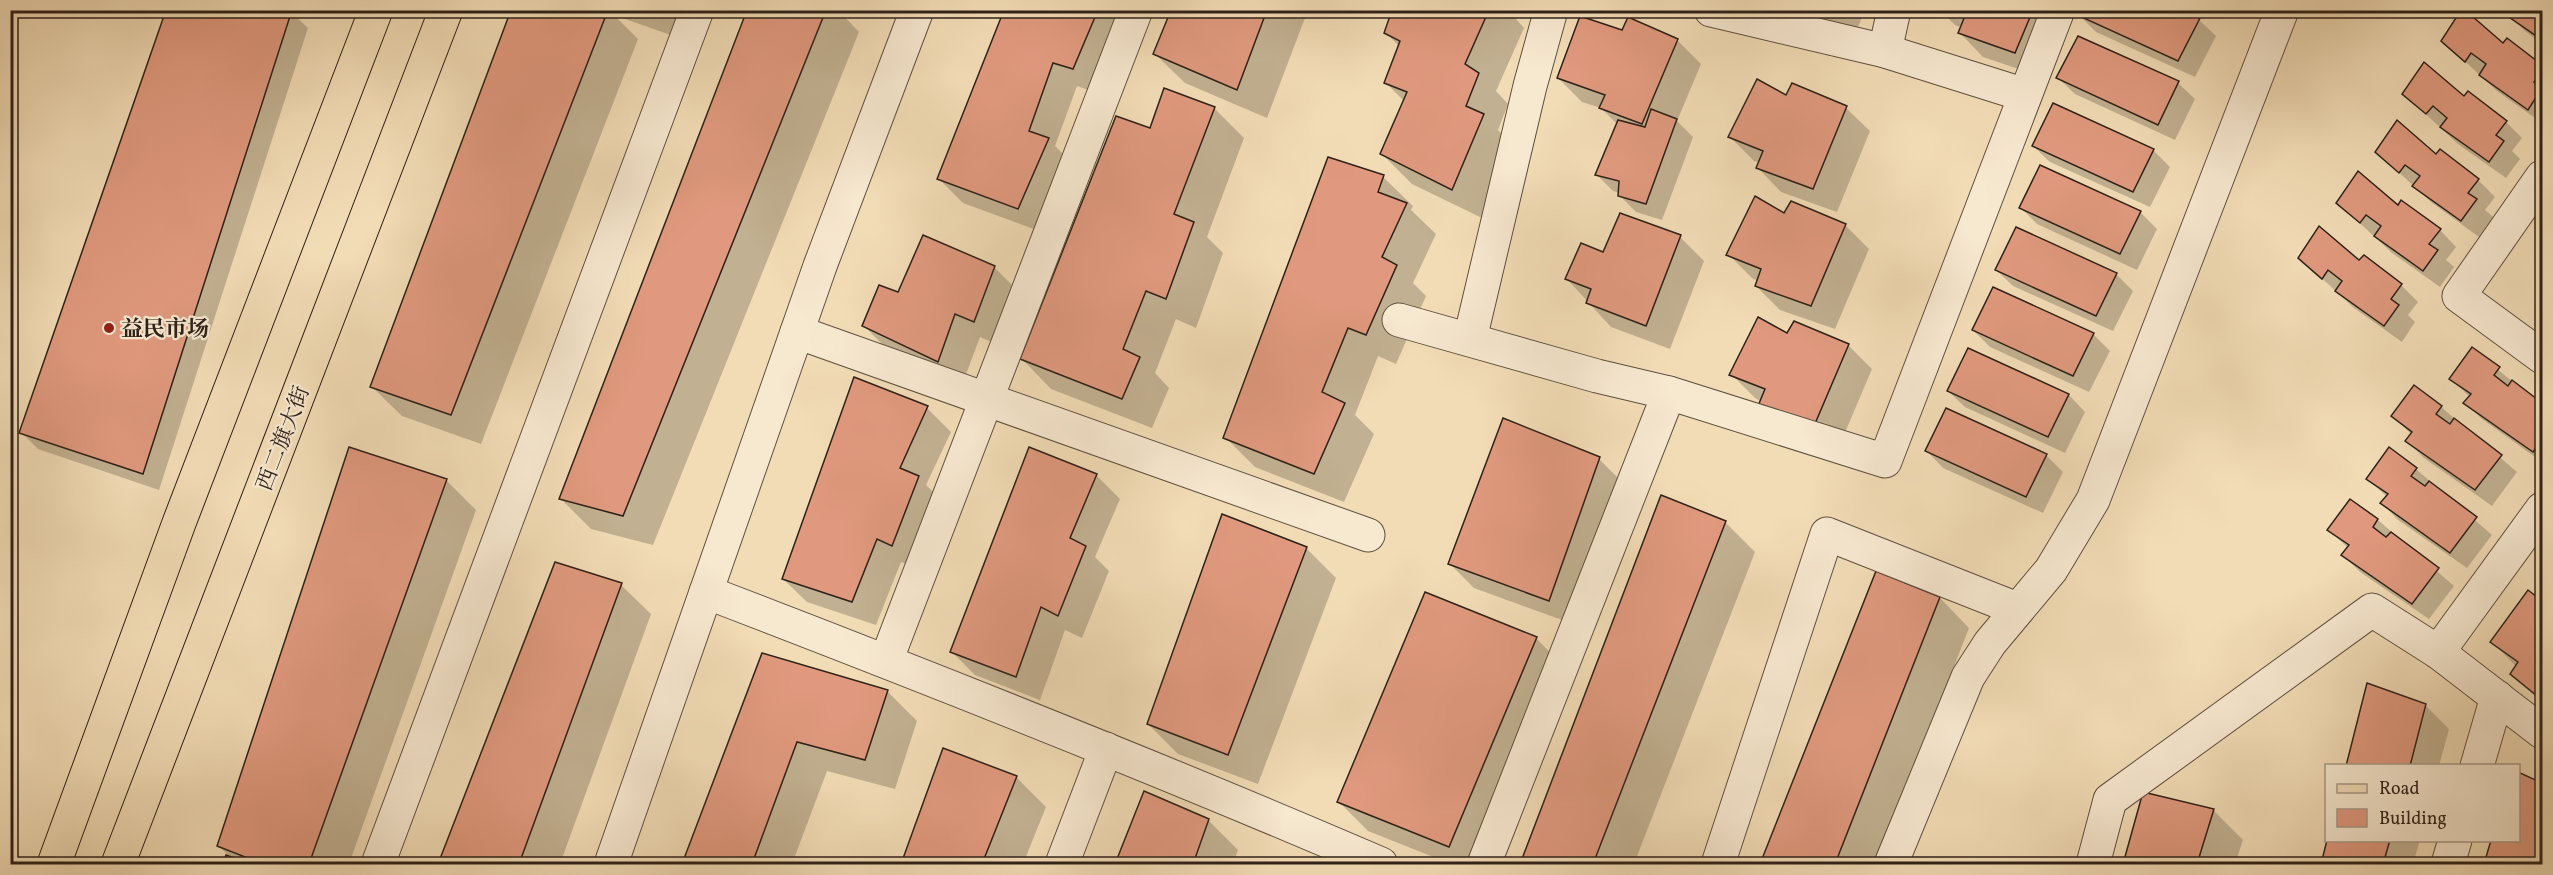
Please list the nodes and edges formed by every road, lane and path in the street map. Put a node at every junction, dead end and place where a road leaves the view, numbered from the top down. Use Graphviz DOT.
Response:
graph roads {
  1 [pos="376,10"];
  2 [pos="446,10"];
  3 [pos="697,10"];
  4 [pos="917,10"];
  5 [pos="1136,10"];
  6 [pos="1551,10"];
  7 [pos="1711,10"];
  8 [pos="1894,10"];
  9 [pos="2058,10"];
  10 [pos="2282,10"];
  11 [pos="1885,51"];
  12 [pos="2025,95"];
  13 [pos="2542,177"];
  14 [pos="1399,320"];
  15 [pos="797,332"];
  16 [pos="1470,339"];
  17 [pos="2542,357"];
  18 [pos="1669,393"];
  19 [pos="986,401"];
  20 [pos="2542,509"];
  21 [pos="1368,535"];
  22 [pos="706,592"];
  23 [pos="2017,609"];
  24 [pos="2438,652"];
  25 [pos="885,661"];
  26 [pos="2497,697"];
  27 [pos="2542,732"];
  28 [pos="1106,749"];
  29 [pos="2477,764"];
  30 [pos="2454,842"];
  31 [pos="54,864"];
  32 [pos="118,864"];
  33 [pos="378,864"];
  34 [pos="612,864"];
  35 [pos="1062,864"];
  36 [pos="1381,864"];
  37 [pos="1484,864"];
  38 [pos="1718,864"];
  39 [pos="1891,864"];
  40 [pos="2093,864"];
  41 [pos="2448,864"];
  1 -- 31 [label="main road"];
  2 -- 32 [label="main road, 西二旗大街"];
  3 -- 33 [label="street"];
  4 -- 15 [label="street"];
  5 -- 19 [label="street"];
  6 -- 16 [label="street"];
  7 -- 11 [label="street"];
  8 -- 11 [label="street"];
  9 -- 12 [label="street"];
  10 -- 23 [label="street"];
  11 -- 12 [label="street"];
  12 -- 18 [label="street"];
  13 -- 17 [label="street"];
  14 -- 16 [label="street"];
  15 -- 19 [label="street"];
  15 -- 22 [label="street"];
  16 -- 18 [label="street"];
  18 -- 37 [label="street"];
  19 -- 21 [label="street"];
  19 -- 25 [label="street"];
  20 -- 24 [label="street"];
  22 -- 25 [label="street"];
  22 -- 34 [label="street"];
  23 -- 38 [label="street"];
  23 -- 39 [label="street"];
  24 -- 26 [label="street"];
  24 -- 40 [label="street"];
  25 -- 28 [label="street"];
  26 -- 27 [label="street"];
  26 -- 29 [label="street"];
  28 -- 35 [label="street"];
  28 -- 36 [label="street"];
  30 -- 41 [label="street"];
}
